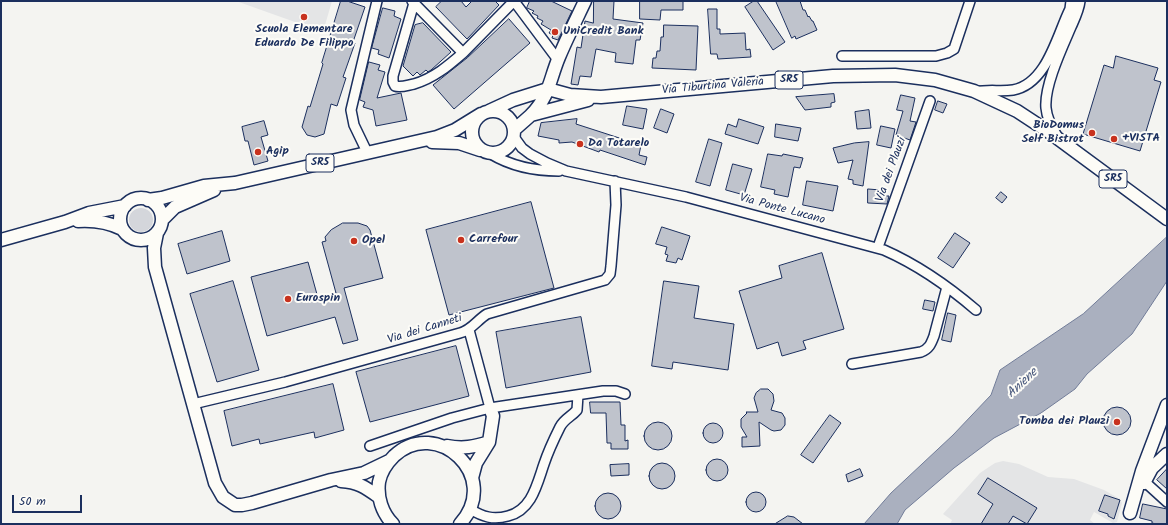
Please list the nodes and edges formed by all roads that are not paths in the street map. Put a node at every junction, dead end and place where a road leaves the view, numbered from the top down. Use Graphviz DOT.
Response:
graph roads {
  1 [pos="377,1"];
  2 [pos="514,1"];
  3 [pos="584,1"];
  4 [pos="970,1"];
  5 [pos="1071,1"];
  6 [pos="1080,1"];
  7 [pos="413,2"];
  8 [pos="463,52"];
  9 [pos="842,56"];
  10 [pos="558,60"];
  11 [pos="548,89"];
  12 [pos="976,92"];
  13 [pos="601,97"];
  14 [pos="930,101"];
  15 [pos="485,113"];
  16 [pos="531,115"];
  17 [pos="514,134"];
  18 [pos="1059,139"];
  19 [pos="413,143"];
  20 [pos="367,152"];
  21 [pos="486,152"];
  22 [pos="566,171"];
  23 [pos="615,181"];
  24 [pos="228,184"];
  25 [pos="148,200"];
  26 [pos="125,206"];
  27 [pos="1167,219"];
  28 [pos="162,220"];
  29 [pos="65,222"];
  30 [pos="122,229"];
  31 [pos="157,233"];
  32 [pos="135,239"];
  33 [pos="1,240"];
  34 [pos="878,247"];
  35 [pos="155,267"];
  36 [pos="947,286"];
  37 [pos="976,310"];
  38 [pos="469,330"];
  39 [pos="852,364"];
  40 [pos="624,394"];
  41 [pos="578,395"];
  42 [pos="193,404"];
  43 [pos="1167,405"];
  44 [pos="490,408"];
  45 [pos="489,442"];
  46 [pos="439,445"];
  47 [pos="370,446"];
  48 [pos="1167,454"];
  49 [pos="389,461"];
  50 [pos="472,478"];
  51 [pos="331,480"];
  52 [pos="1145,482"];
  53 [pos="379,496"];
  54 [pos="1167,502"];
  55 [pos="475,512"];
  56 [pos="1128,518"];
  57 [pos="393,524"];
  58 [pos="460,524"];
  1 -- 20 [label="street"];
  2 -- 8 [label="street"];
  2 -- 10 [label="street"];
  3 -- 10 [label="main road"];
  4 -- 9 [label="street"];
  5 -- 12 [label="street"];
  6 -- 18 [label="street"];
  7 -- 8 [label="street"];
  7 -- 8 [label="street"];
  10 -- 11 [label="main road"];
  11 -- 13 [label="main road, Via Tiburtina Valeria"];
  11 -- 15 [label="main road"];
  11 -- 16 [label="main road"];
  12 -- 13 [label="main road, Via Tiburtina Valeria / SR5"];
  12 -- 18 [label="main road, Via Tiburtina Valeria / SR5"];
  13 -- 16 [label="main road, Via Tiburtina Valeria"];
  14 -- 34 [label="street, Via dei Plauzi"];
  15 -- 17 [label="main road"];
  15 -- 19 [label="main road"];
  15 -- 21 [label="main road"];
  16 -- 17 [label="main road, Via Tiburtina Valeria"];
  17 -- 21 [label="main road, Via Tiburtina Valeria"];
  17 -- 22 [label="street, Via Ponte Lucano"];
  18 -- 27 [label="main road, Via Tiburtina Valeria / SR5"];
  19 -- 20 [label="main road, SR5"];
  19 -- 21 [label="main road"];
  20 -- 24 [label="main road, SR5"];
  21 -- 22 [label="street, Via Ponte Lucano"];
  22 -- 23 [label="street, Via Ponte Lucano"];
  23 -- 34 [label="street, Via Ponte Lucano"];
  23 -- 38 [label="street, Via dei Canneti"];
  24 -- 25 [label="main road"];
  24 -- 28 [label="main road"];
  25 -- 26 [label="main road"];
  25 -- 28 [label="main road"];
  26 -- 29 [label="main road"];
  26 -- 30 [label="main road"];
  28 -- 31 [label="main road"];
  29 -- 30 [label="main road"];
  29 -- 33 [label="main road"];
  30 -- 32 [label="main road"];
  31 -- 32 [label="main road"];
  31 -- 35 [label="main road"];
  32 -- 35 [label="main road"];
  34 -- 36 [label="street, Via Ponte Lucano"];
  35 -- 42 [label="main road"];
  36 -- 37 [label="street, Via Ponte Lucano"];
  36 -- 39 [label="street"];
  38 -- 42 [label="street, Via dei Canneti"];
  38 -- 44 [label="street"];
  40 -- 41 [label="street"];
  41 -- 44 [label="street"];
  41 -- 55 [label="street"];
  42 -- 51 [label="main road"];
  43 -- 56 [label="main road"];
  44 -- 45 [label="main road"];
  44 -- 47 [label="street"];
  45 -- 46 [label="main road"];
  45 -- 50 [label="main road"];
  46 -- 49 [label="main road"];
  46 -- 50 [label="main road"];
  48 -- 52 [label="main road"];
  49 -- 51 [label="main road"];
  49 -- 53 [label="main road"];
  50 -- 55 [label="main road"];
  51 -- 53 [label="main road"];
  52 -- 54 [label="street"];
  52 -- 56 [label="main road"];
  53 -- 57 [label="main road"];
  55 -- 58 [label="main road"];
}
